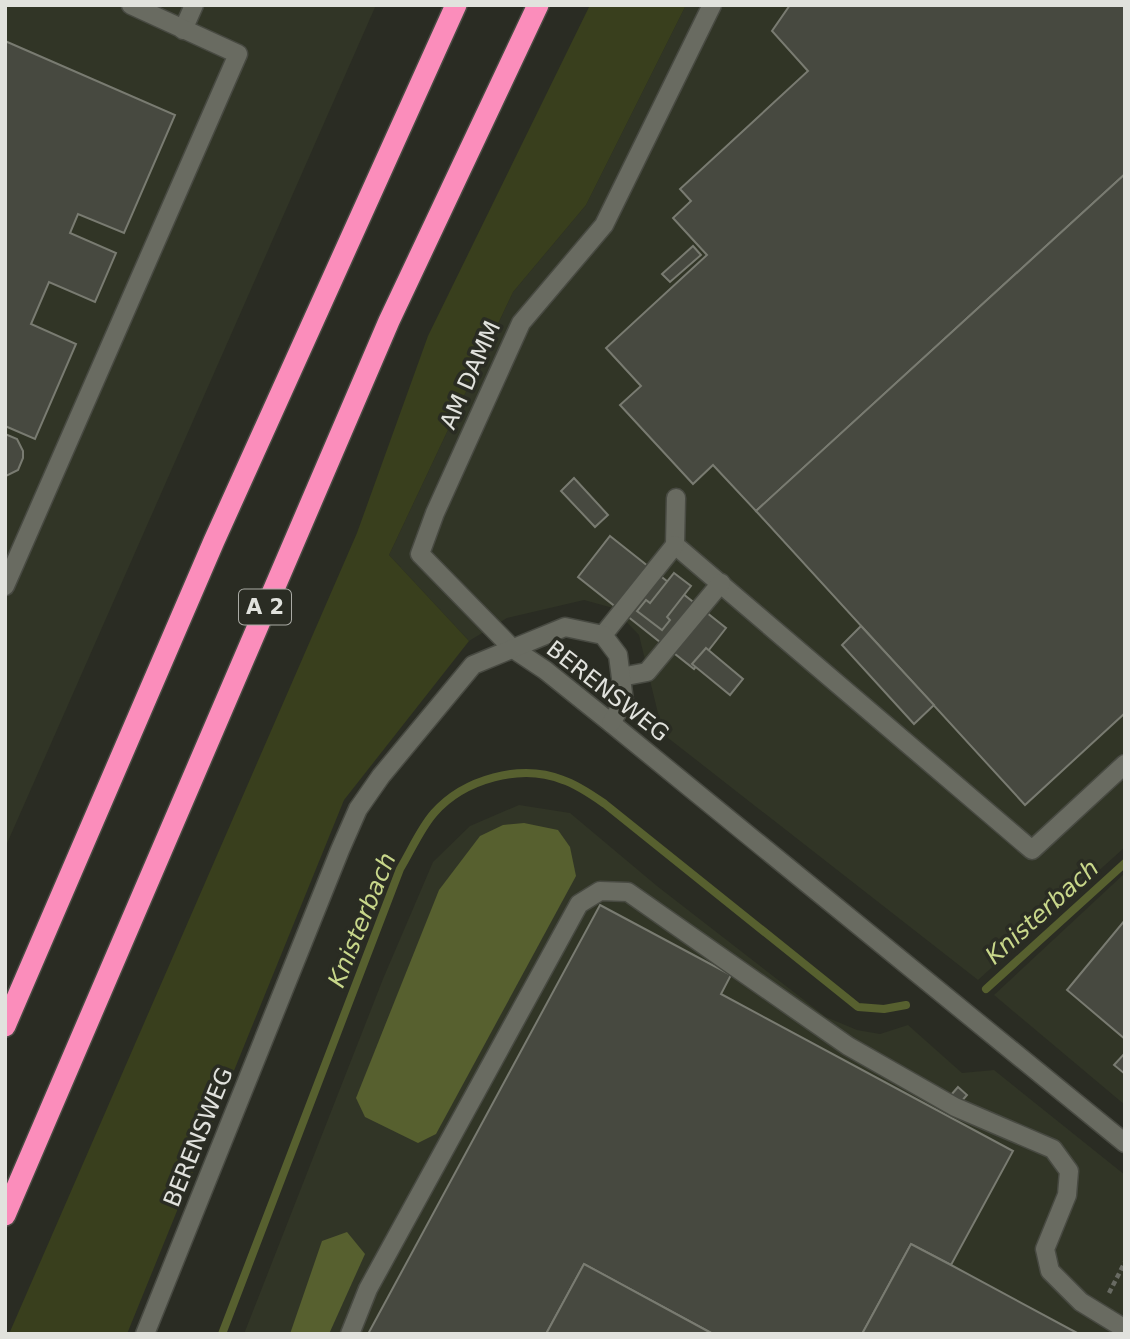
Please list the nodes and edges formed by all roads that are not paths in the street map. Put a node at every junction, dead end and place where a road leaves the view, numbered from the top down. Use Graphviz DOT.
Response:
graph roads {
  1 [pos="131,5"];
  2 [pos="194,5"];
  3 [pos="456,5"];
  4 [pos="538,5"];
  5 [pos="712,5"];
  6 [pos="183,30"];
  7 [pos="677,498"];
  8 [pos="675,545"];
  9 [pos="721,583"];
  10 [pos="5,586"];
  11 [pos="603,635"];
  12 [pos="512,649"];
  13 [pos="621,677"];
  14 [pos="611,723"];
  15 [pos="1125,764"];
  16 [pos="5,1026"];
  17 [pos="1125,1143"];
  18 [pos="5,1215"];
  19 [pos="1125,1329"];
  20 [pos="145,1334"];
  21 [pos="350,1334"];
  1 -- 6 [label="street"];
  2 -- 6 [label="street"];
  3 -- 16 [label="highway"];
  4 -- 18 [label="highway, A 2"];
  5 -- 12 [label="street, AM DAMM"];
  6 -- 10 [label="street"];
  7 -- 8 [label="street"];
  8 -- 9 [label="street"];
  8 -- 11 [label="street"];
  9 -- 13 [label="street"];
  9 -- 15 [label="street"];
  11 -- 12 [label="street"];
  11 -- 13 [label="street"];
  12 -- 14 [label="street, BERENSWEG"];
  12 -- 20 [label="street, BERENSWEG"];
  13 -- 14 [label="street"];
  14 -- 17 [label="street, BERENSWEG"];
  19 -- 21 [label="street"];
}
